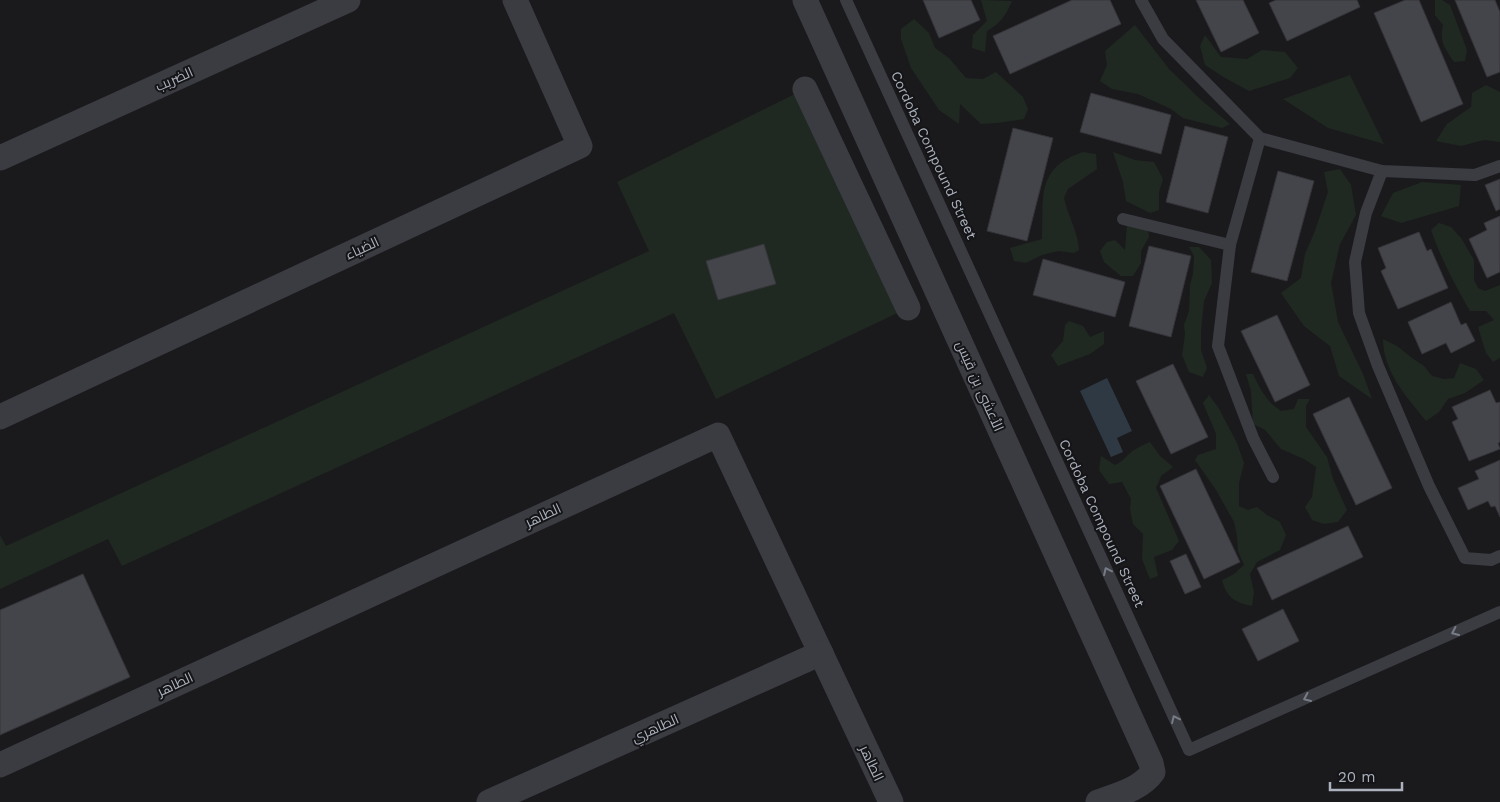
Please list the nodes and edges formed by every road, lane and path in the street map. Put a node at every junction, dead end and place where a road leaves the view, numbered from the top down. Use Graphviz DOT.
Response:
graph roads {
  1 [pos="348,0"];
  2 [pos="516,0"];
  3 [pos="805,0"];
  4 [pos="846,0"];
  5 [pos="1141,0"];
  6 [pos="805,89"];
  7 [pos="1260,138"];
  8 [pos="0,158"];
  9 [pos="1500,166"];
  10 [pos="1382,171"];
  11 [pos="1123,219"];
  12 [pos="1230,245"];
  13 [pos="908,308"];
  14 [pos="0,417"];
  15 [pos="1273,477"];
  16 [pos="1500,556"];
  17 [pos="1500,612"];
  18 [pos="821,653"];
  19 [pos="0,765"];
  20 [pos="489,802"];
  21 [pos="891,802"];
  22 [pos="1098,802"];
  1 -- 8 [label="street, الضريب"];
  2 -- 14 [label="street, الضياء"];
  3 -- 22 [label="street, الأعشى بن قيس"];
  17 -- 4 [label="lane, Cordoba Compound Street, one-way"];
  5 -- 7 [label="lane"];
  6 -- 13 [label="street"];
  7 -- 10 [label="lane"];
  7 -- 12 [label="lane"];
  9 -- 10 [label="lane"];
  10 -- 16 [label="lane"];
  11 -- 12 [label="lane"];
  12 -- 15 [label="lane"];
  18 -- 19 [label="street, الطاهر"];
  18 -- 20 [label="street, الطاهري"];
  18 -- 21 [label="street, الطاهر"];
}
